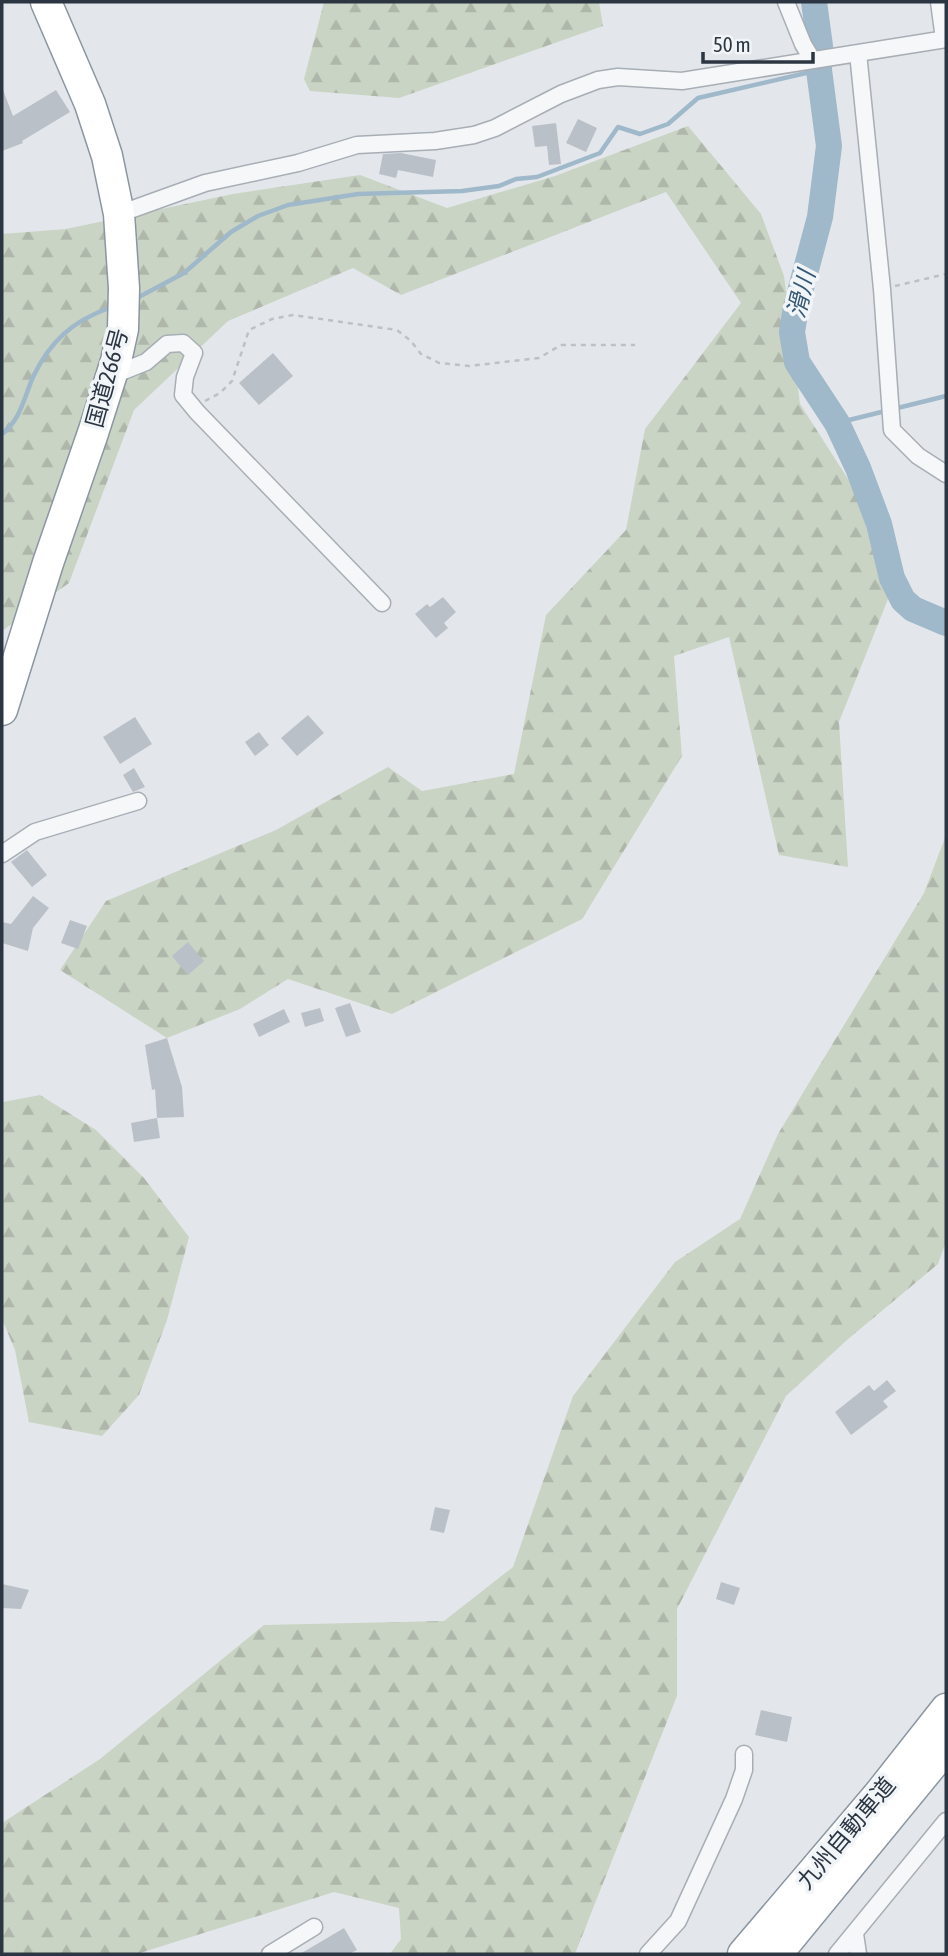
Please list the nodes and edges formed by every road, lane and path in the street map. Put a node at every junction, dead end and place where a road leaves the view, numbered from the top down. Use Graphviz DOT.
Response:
graph roads {
  1 [pos="46,2"];
  2 [pos="786,2"];
  3 [pos="939,2"];
  4 [pos="945,39"];
  5 [pos="858,53"];
  6 [pos="818,58"];
  7 [pos="119,214"];
  8 [pos="946,274"];
  9 [pos="881,289"];
  10 [pos="635,345"];
  11 [pos="111,376"];
  12 [pos="197,412"];
  13 [pos="946,474"];
  14 [pos="382,603"];
  15 [pos="2,710"];
  16 [pos="138,801"];
  17 [pos="46,808"];
  18 [pos="35,832"];
  19 [pos="2,854"];
  20 [pos="946,1709"];
  21 [pos="946,1748"];
  22 [pos="744,1754"];
  23 [pos="946,1821"];
  24 [pos="314,1927"];
  25 [pos="855,1934"];
  26 [pos="270,1954"];
  27 [pos="648,1954"];
  28 [pos="743,1954"];
  29 [pos="777,1954"];
  30 [pos="836,1954"];
  31 [pos="858,1954"];
  1 -- 7 [label="highway, 国道266号"];
  2 -- 6 [label="street"];
  3 -- 4 [label="street"];
  4 -- 5 [label="street"];
  5 -- 6 [label="street"];
  5 -- 9 [label="street"];
  6 -- 7 [label="street"];
  7 -- 11 [label="highway, 国道266号"];
  8 -- 9 [label="path"];
  9 -- 13 [label="street"];
  10 -- 12 [label="path"];
  11 -- 12 [label="street"];
  11 -- 15 [label="highway, 国道266号"];
  12 -- 14 [label="street"];
  16 -- 18 [label="street"];
  17 -- 18 [label="street"];
  18 -- 19 [label="street"];
  20 -- 28 [label="highway, 九州自動車道"];
  21 -- 29 [label="highway, 九州自動車道"];
  22 -- 27 [label="street"];
  23 -- 25 [label="street"];
  24 -- 26 [label="street"];
  25 -- 30 [label="street"];
  25 -- 31 [label="street"];
}
